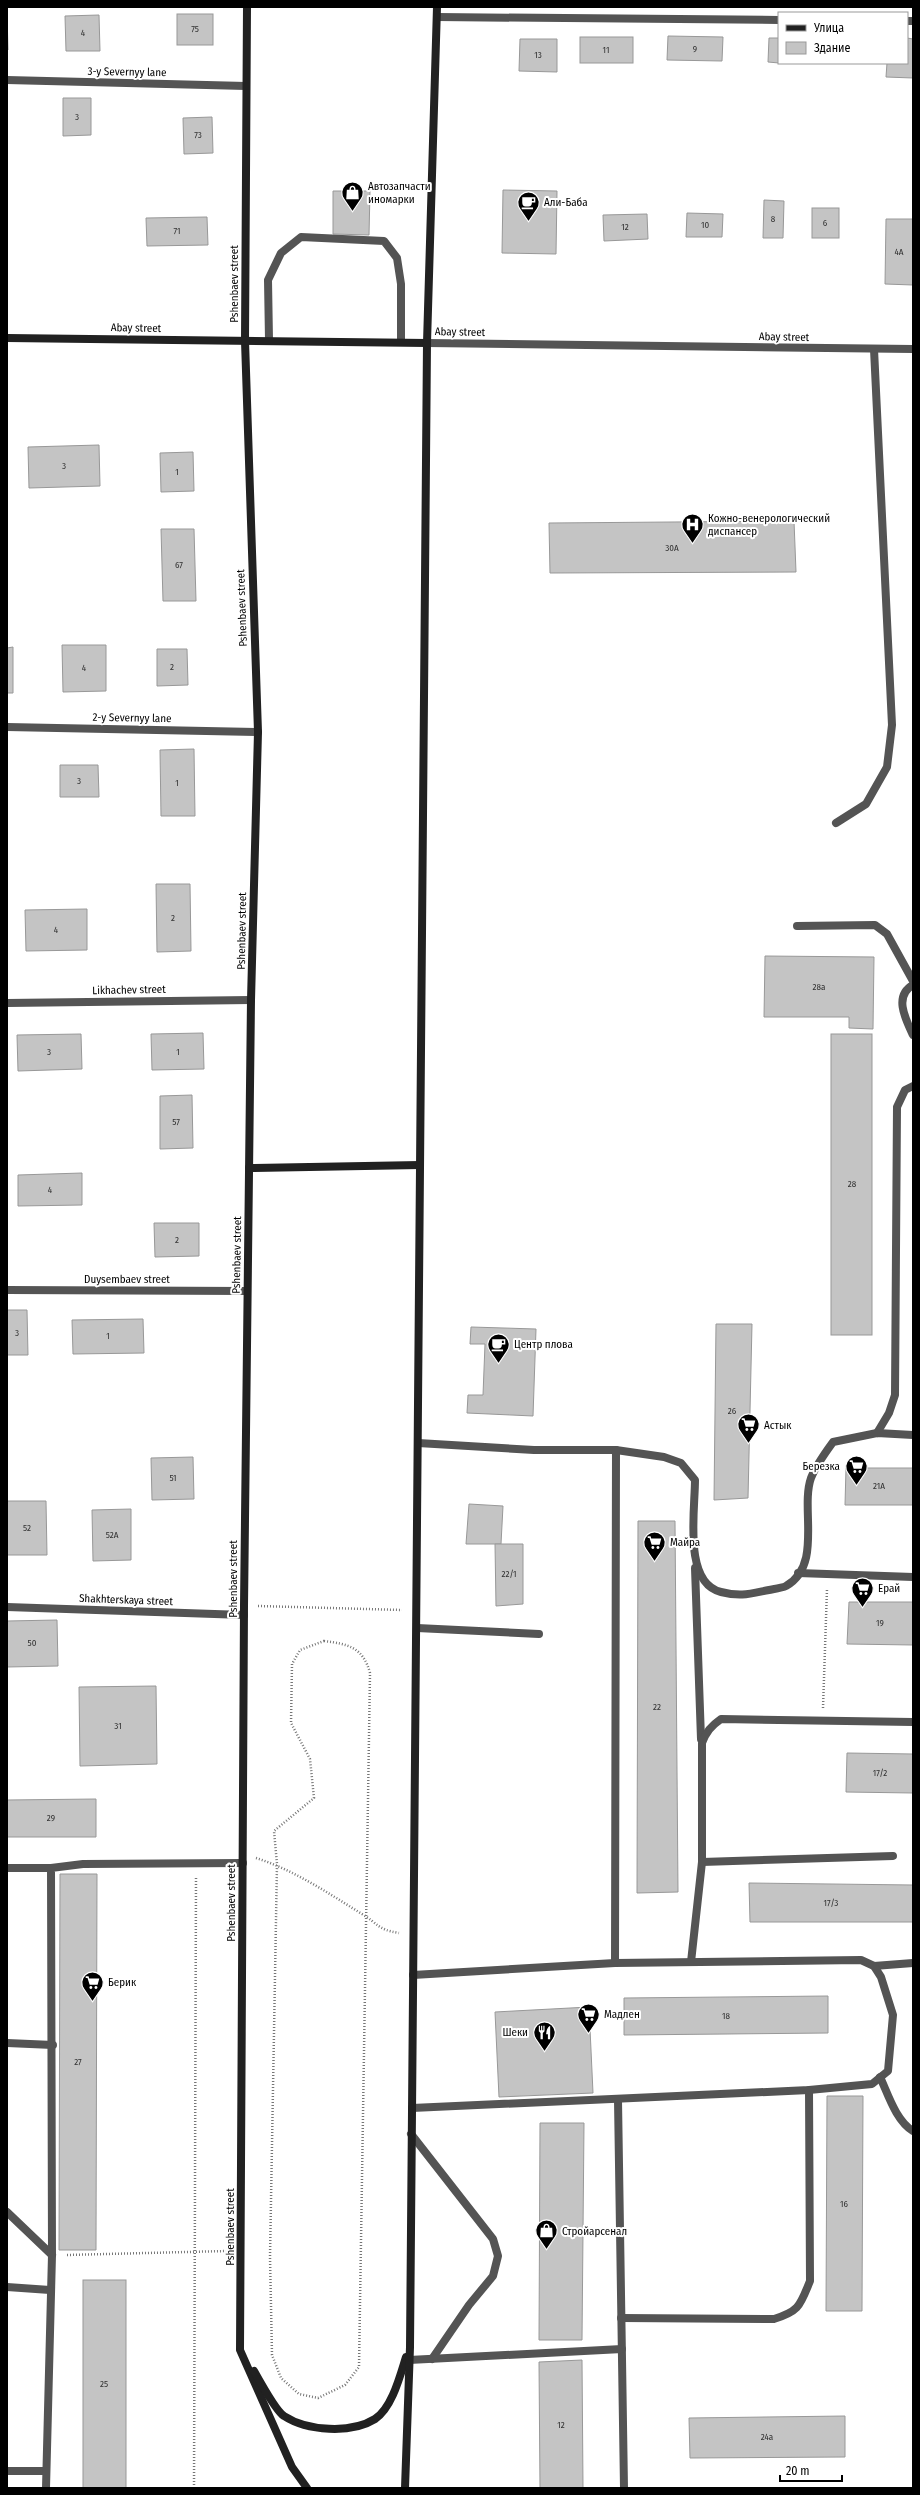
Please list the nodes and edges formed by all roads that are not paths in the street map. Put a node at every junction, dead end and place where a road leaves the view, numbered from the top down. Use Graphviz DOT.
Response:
graph roads {
  1 [pos="247,7"];
  2 [pos="437,7"];
  3 [pos="437,17"];
  4 [pos="778,20"];
  5 [pos="7,80"];
  6 [pos="246,86"];
  7 [pos="7,338"];
  8 [pos="269,340"];
  9 [pos="245,341"];
  10 [pos="401,341"];
  11 [pos="427,343"];
  12 [pos="874,349"];
  13 [pos="913,349"];
  14 [pos="7,726"];
  15 [pos="258,732"];
  16 [pos="836,823"];
  17 [pos="798,926"];
  18 [pos="913,980"];
  19 [pos="913,985"];
  20 [pos="251,1000"];
  21 [pos="7,1002"];
  22 [pos="913,1035"];
  23 [pos="913,1086"];
  24 [pos="420,1165"];
  25 [pos="249,1168"];
  26 [pos="7,1290"];
  27 [pos="247,1291"];
  28 [pos="877,1433"];
  29 [pos="913,1435"];
  30 [pos="418,1443"];
  31 [pos="616,1450"];
  32 [pos="694,1558"];
  33 [pos="798,1573"];
  34 [pos="913,1577"];
  35 [pos="7,1607"];
  36 [pos="244,1615"];
  37 [pos="417,1628"];
  38 [pos="538,1634"];
  39 [pos="913,1722"];
  40 [pos="702,1744"];
  41 [pos="893,1856"];
  42 [pos="702,1862"];
  43 [pos="243,1863"];
  44 [pos="7,1868"];
  45 [pos="51,1868"];
  46 [pos="691,1962"];
  47 [pos="614,1963"];
  48 [pos="913,1963"];
  49 [pos="874,1966"];
  50 [pos="413,1975"];
  51 [pos="7,2043"];
  52 [pos="53,2044"];
  53 [pos="880,2077"];
  54 [pos="809,2090"];
  55 [pos="618,2100"];
  56 [pos="412,2108"];
  57 [pos="913,2131"];
  58 [pos="411,2134"];
  59 [pos="7,2212"];
  60 [pos="52,2255"];
  61 [pos="7,2287"];
  62 [pos="50,2290"];
  63 [pos="621,2318"];
  64 [pos="410,2347"];
  65 [pos="622,2349"];
  66 [pos="240,2350"];
  67 [pos="432,2359"];
  68 [pos="409,2360"];
  69 [pos="7,2471"];
  70 [pos="46,2471"];
  71 [pos="46,2488"];
  72 [pos="307,2488"];
  73 [pos="405,2488"];
  74 [pos="624,2488"];
  1 -- 6 [label="main road, Pshenbaev street"];
  2 -- 3 [label="main road"];
  3 -- 4 [label="street"];
  3 -- 11 [label="main road"];
  5 -- 6 [label="street, 3-y Severnyy lane"];
  6 -- 9 [label="main road, Pshenbaev street"];
  7 -- 9 [label="main road, Abay street"];
  8 -- 9 [label="main road, Abay street"];
  8 -- 10 [label="main road, Abay street"];
  8 -- 10 [label="street"];
  9 -- 15 [label="main road, Pshenbaev street"];
  10 -- 11 [label="main road, Abay street"];
  11 -- 12 [label="street, Abay street"];
  11 -- 24 [label="main road"];
  12 -- 13 [label="street, Abay street"];
  12 -- 16 [label="street"];
  14 -- 15 [label="street, 2-y Severnyy lane"];
  15 -- 20 [label="main road, Pshenbaev street"];
  17 -- 18 [label="street"];
  19 -- 22 [label="street"];
  20 -- 21 [label="street, Likhachev street"];
  20 -- 25 [label="main road, Pshenbaev street"];
  23 -- 28 [label="street"];
  24 -- 25 [label="main road"];
  24 -- 30 [label="main road"];
  25 -- 27 [label="main road, Pshenbaev street"];
  26 -- 27 [label="street, Duysembaev street"];
  27 -- 36 [label="main road, Pshenbaev street"];
  28 -- 29 [label="street"];
  28 -- 33 [label="street"];
  30 -- 31 [label="street"];
  30 -- 37 [label="main road"];
  31 -- 32 [label="street"];
  31 -- 47 [label="street"];
  32 -- 33 [label="street"];
  32 -- 40 [label="street"];
  33 -- 34 [label="street"];
  35 -- 36 [label="street, Shakhterskaya street"];
  36 -- 43 [label="main road, Pshenbaev street"];
  37 -- 38 [label="street"];
  37 -- 50 [label="main road"];
  39 -- 40 [label="street"];
  40 -- 42 [label="street"];
  41 -- 42 [label="street"];
  42 -- 46 [label="street"];
  43 -- 45 [label="street"];
  43 -- 66 [label="main road, Pshenbaev street"];
  44 -- 45 [label="street"];
  45 -- 52 [label="street"];
  46 -- 47 [label="street"];
  46 -- 49 [label="street"];
  47 -- 50 [label="street"];
  48 -- 49 [label="street"];
  49 -- 53 [label="street"];
  50 -- 56 [label="main road"];
  51 -- 52 [label="street"];
  52 -- 60 [label="street"];
  53 -- 54 [label="street"];
  53 -- 57 [label="street"];
  54 -- 55 [label="street"];
  54 -- 63 [label="street"];
  55 -- 56 [label="street"];
  55 -- 63 [label="street"];
  56 -- 58 [label="main road"];
  58 -- 64 [label="main road"];
  58 -- 67 [label="street"];
  59 -- 60 [label="street"];
  60 -- 62 [label="street"];
  61 -- 62 [label="street"];
  62 -- 70 [label="street"];
  63 -- 65 [label="street"];
  64 -- 66 [label="main road"];
  64 -- 68 [label="main road"];
  65 -- 67 [label="street"];
  65 -- 74 [label="street"];
  66 -- 72 [label="main road, Pshenbaev street"];
  67 -- 68 [label="street"];
  68 -- 73 [label="main road"];
  69 -- 70 [label="street"];
  70 -- 71 [label="street"];
}
